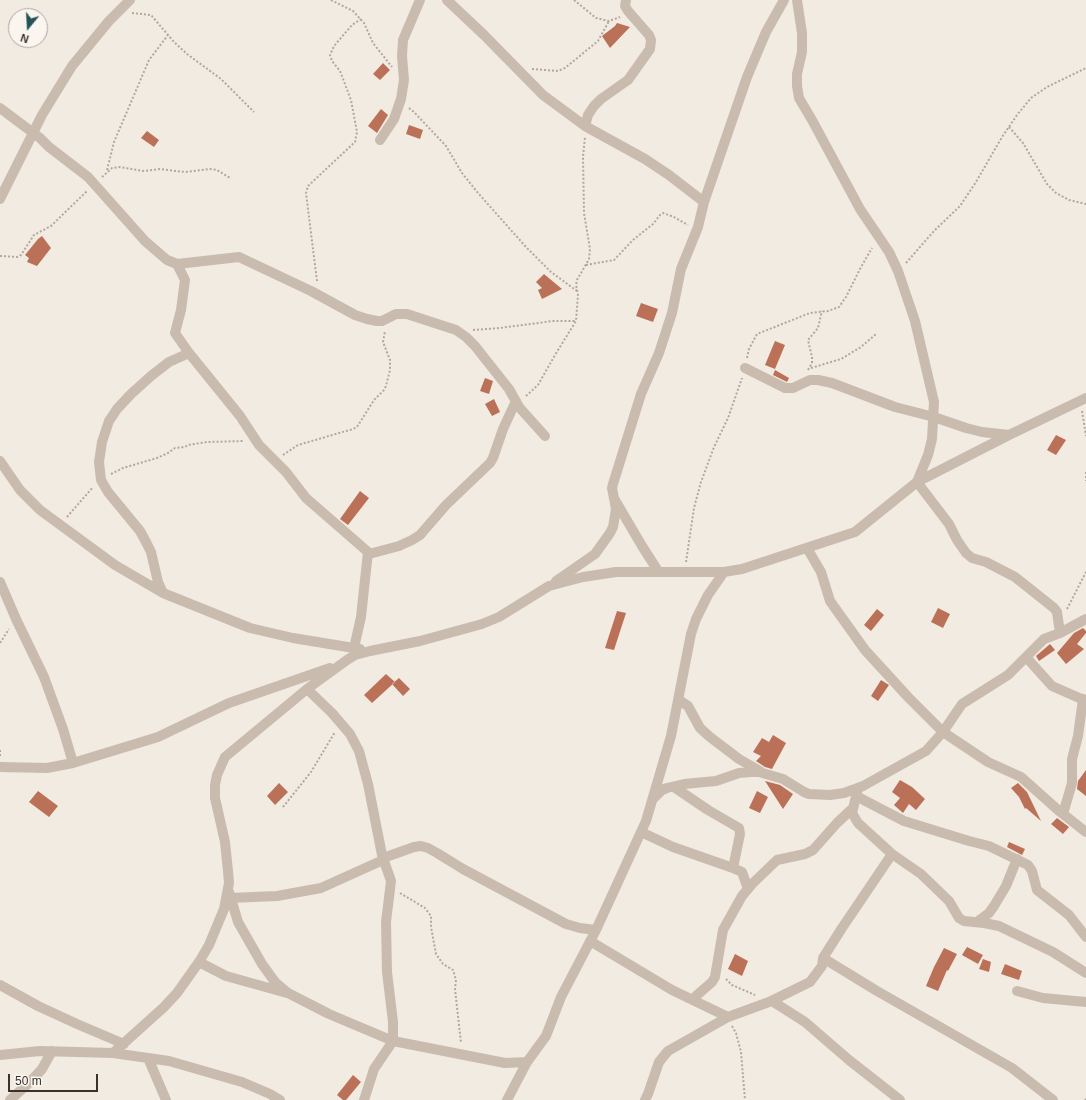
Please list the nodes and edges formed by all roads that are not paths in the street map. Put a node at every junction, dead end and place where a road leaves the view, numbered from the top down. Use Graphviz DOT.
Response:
graph roads {
  1 [pos="130,0"];
  2 [pos="420,0"];
  3 [pos="447,0"];
  4 [pos="626,0"];
  5 [pos="784,0"];
  6 [pos="797,0"];
  7 [pos="0,108"];
  8 [pos="586,126"];
  9 [pos="33,133"];
  10 [pos="380,140"];
  11 [pos="0,199"];
  12 [pos="704,202"];
  13 [pos="177,264"];
  14 [pos="190,353"];
  15 [pos="745,368"];
  16 [pos="1083,399"];
  17 [pos="516,401"];
  18 [pos="934,402"];
  19 [pos="934,417"];
  20 [pos="951,423"];
  21 [pos="1009,435"];
  22 [pos="545,436"];
  23 [pos="0,461"];
  24 [pos="917,482"];
  25 [pos="613,497"];
  26 [pos="807,548"];
  27 [pos="369,554"];
  28 [pos="658,571"];
  29 [pos="724,572"];
  30 [pos="0,582"];
  31 [pos="549,586"];
  32 [pos="163,593"];
  33 [pos="1086,619"];
  34 [pos="1059,629"];
  35 [pos="354,648"];
  36 [pos="370,651"];
  37 [pos="1026,657"];
  38 [pos="340,665"];
  39 [pos="307,689"];
  40 [pos="679,700"];
  41 [pos="1085,700"];
  42 [pos="943,732"];
  43 [pos="73,763"];
  44 [pos="0,767"];
  45 [pos="764,774"];
  46 [pos="674,787"];
  47 [pos="857,792"];
  48 [pos="653,800"];
  49 [pos="853,808"];
  50 [pos="1063,814"];
  51 [pos="641,832"];
  52 [pos="1086,832"];
  53 [pos="892,854"];
  54 [pos="383,859"];
  55 [pos="1017,859"];
  56 [pos="733,868"];
  57 [pos="228,886"];
  58 [pos="748,889"];
  59 [pos="230,898"];
  60 [pos="977,922"];
  61 [pos="596,930"];
  62 [pos="1086,937"];
  63 [pos="590,941"];
  64 [pos="823,958"];
  65 [pos="199,962"];
  66 [pos="1086,973"];
  67 [pos="0,985"];
  68 [pos="1017,991"];
  69 [pos="288,993"];
  70 [pos="694,1000"];
  71 [pos="770,1002"];
  72 [pos="1086,1002"];
  73 [pos="728,1017"];
  74 [pos="393,1041"];
  75 [pos="124,1044"];
  76 [pos="52,1052"];
  77 [pos="113,1053"];
  78 [pos="0,1055"];
  79 [pos="148,1058"];
  80 [pos="526,1062"];
  81 [pos="10,1100"];
  82 [pos="166,1100"];
  83 [pos="280,1100"];
  84 [pos="364,1100"];
  85 [pos="508,1100"];
  86 [pos="645,1100"];
  87 [pos="900,1100"];
  88 [pos="1053,1100"];
  1 -- 9 [label="street"];
  2 -- 10 [label="street"];
  3 -- 8 [label="street"];
  4 -- 8 [label="street"];
  5 -- 12 [label="street"];
  6 -- 18 [label="street"];
  7 -- 9 [label="street"];
  8 -- 12 [label="street"];
  9 -- 11 [label="street"];
  9 -- 13 [label="street"];
  12 -- 25 [label="street"];
  13 -- 14 [label="street"];
  13 -- 17 [label="street"];
  14 -- 27 [label="street"];
  14 -- 32 [label="street"];
  15 -- 19 [label="street"];
  16 -- 21 [label="street"];
  17 -- 22 [label="street"];
  17 -- 27 [label="street"];
  18 -- 19 [label="street"];
  18 -- 20 [label="street"];
  19 -- 20 [label="street"];
  19 -- 24 [label="street"];
  20 -- 21 [label="street"];
  21 -- 24 [label="street"];
  23 -- 32 [label="street"];
  24 -- 26 [label="street"];
  24 -- 34 [label="street"];
  25 -- 28 [label="street"];
  25 -- 31 [label="street"];
  26 -- 29 [label="street"];
  26 -- 42 [label="street"];
  27 -- 35 [label="street"];
  28 -- 29 [label="street"];
  28 -- 31 [label="street"];
  29 -- 40 [label="street"];
  30 -- 43 [label="street"];
  31 -- 36 [label="street"];
  32 -- 35 [label="street"];
  33 -- 34 [label="street"];
  34 -- 37 [label="street"];
  35 -- 36 [label="street"];
  36 -- 38 [label="street"];
  37 -- 41 [label="street"];
  37 -- 42 [label="street"];
  38 -- 39 [label="street"];
  38 -- 43 [label="street"];
  39 -- 54 [label="street"];
  39 -- 57 [label="street"];
  40 -- 45 [label="street"];
  40 -- 48 [label="street"];
  41 -- 50 [label="street"];
  42 -- 47 [label="street"];
  42 -- 50 [label="street"];
  43 -- 44 [label="street"];
  45 -- 46 [label="street"];
  45 -- 47 [label="street"];
  46 -- 48 [label="street"];
  46 -- 56 [label="street"];
  47 -- 49 [label="street"];
  47 -- 55 [label="street"];
  48 -- 51 [label="street"];
  49 -- 53 [label="street"];
  49 -- 58 [label="street"];
  50 -- 52 [label="street"];
  51 -- 56 [label="street"];
  51 -- 61 [label="street"];
  53 -- 60 [label="street"];
  53 -- 64 [label="street"];
  54 -- 59 [label="street"];
  54 -- 61 [label="street"];
  54 -- 74 [label="street"];
  55 -- 60 [label="street"];
  55 -- 62 [label="street"];
  56 -- 58 [label="street"];
  57 -- 59 [label="street"];
  57 -- 65 [label="street"];
  58 -- 70 [label="street"];
  59 -- 69 [label="street"];
  60 -- 66 [label="street"];
  61 -- 63 [label="street"];
  63 -- 70 [label="street"];
  63 -- 80 [label="street"];
  64 -- 71 [label="street"];
  64 -- 88 [label="street"];
  65 -- 69 [label="street"];
  65 -- 75 [label="street"];
  67 -- 75 [label="street"];
  68 -- 72 [label="street"];
  69 -- 74 [label="street"];
  70 -- 73 [label="street"];
  71 -- 73 [label="street"];
  71 -- 87 [label="street"];
  73 -- 86 [label="street"];
  74 -- 80 [label="street"];
  74 -- 84 [label="street"];
  75 -- 77 [label="street"];
  76 -- 77 [label="street"];
  76 -- 78 [label="street"];
  76 -- 81 [label="street"];
  77 -- 79 [label="street"];
  79 -- 82 [label="street"];
  79 -- 83 [label="street"];
  80 -- 85 [label="street"];
}
